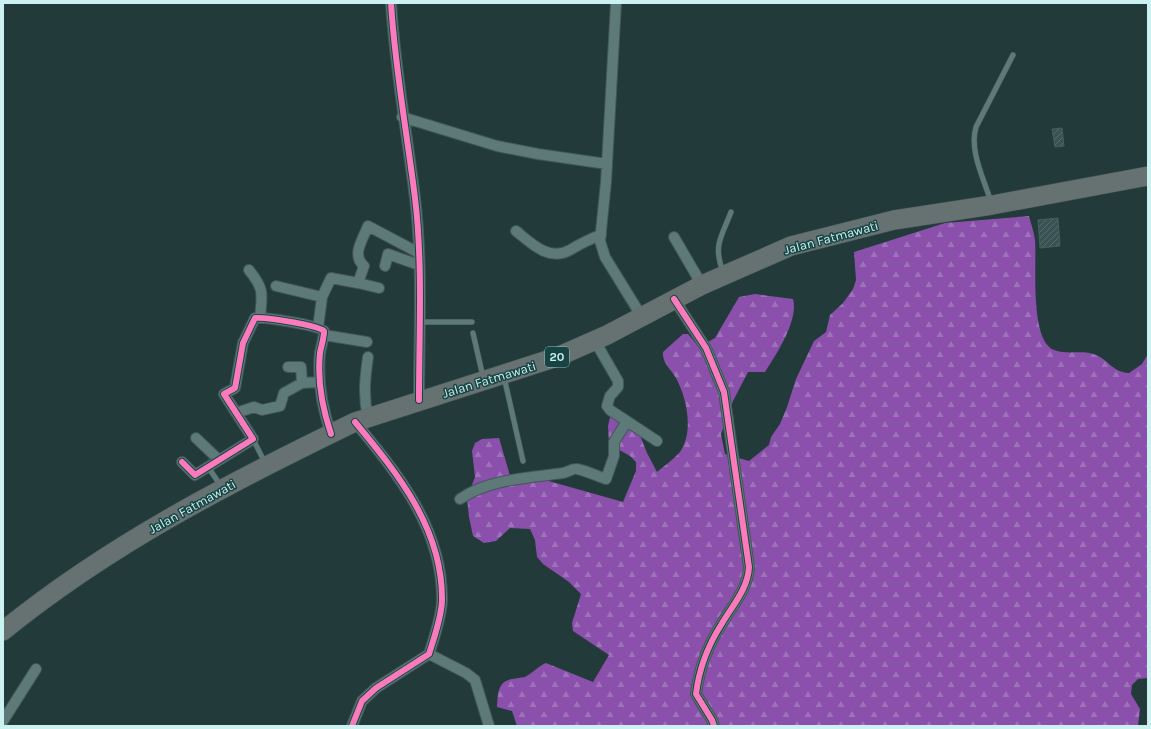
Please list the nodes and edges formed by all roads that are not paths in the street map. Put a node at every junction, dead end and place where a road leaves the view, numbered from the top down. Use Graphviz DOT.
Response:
graph roads {
  1 [pos="391,3"];
  2 [pos="616,3"];
  3 [pos="1013,55"];
  4 [pos="402,117"];
  5 [pos="607,164"];
  6 [pos="1148,176"];
  7 [pos="992,205"];
  8 [pos="731,212"];
  9 [pos="516,231"];
  10 [pos="601,235"];
  11 [pos="674,237"];
  12 [pos="419,253"];
  13 [pos="418,265"];
  14 [pos="384,266"];
  15 [pos="249,270"];
  16 [pos="724,275"];
  17 [pos="358,283"];
  18 [pos="702,285"];
  19 [pos="276,286"];
  20 [pos="379,288"];
  21 [pos="322,297"];
  22 [pos="674,299"];
  23 [pos="642,317"];
  24 [pos="260,318"];
  25 [pos="419,322"];
  26 [pos="472,322"];
  27 [pos="321,331"];
  28 [pos="473,333"];
  29 [pos="596,341"];
  30 [pos="367,342"];
  31 [pos="368,357"];
  32 [pos="288,367"];
  33 [pos="503,374"];
  34 [pos="484,380"];
  35 [pos="319,382"];
  36 [pos="302,383"];
  37 [pos="419,400"];
  38 [pos="236,413"];
  39 [pos="361,420"];
  40 [pos="627,421"];
  41 [pos="331,434"];
  42 [pos="196,438"];
  43 [pos="253,440"];
  44 [pos="657,441"];
  45 [pos="219,460"];
  46 [pos="523,461"];
  47 [pos="182,462"];
  48 [pos="266,466"];
  49 [pos="208,467"];
  50 [pos="222,488"];
  51 [pos="460,499"];
  52 [pos="3,631"];
  53 [pos="429,654"];
  54 [pos="36,669"];
  55 [pos="3,721"];
  56 [pos="352,726"];
  57 [pos="489,726"];
  58 [pos="714,726"];
  1 -- 4 [label="street"];
  2 -- 5 [label="street"];
  3 -- 7 [label="lane"];
  4 -- 5 [label="street"];
  4 -- 12 [label="street"];
  5 -- 10 [label="street"];
  6 -- 7 [label="highway, Jalan Fatmawati / 20"];
  7 -- 16 [label="highway, Jalan Fatmawati / 20"];
  8 -- 16 [label="lane"];
  9 -- 10 [label="street"];
  10 -- 23 [label="street"];
  11 -- 18 [label="street"];
  12 -- 13 [label="street"];
  12 -- 17 [label="street"];
  13 -- 14 [label="street"];
  13 -- 25 [label="street"];
  15 -- 24 [label="street"];
  16 -- 18 [label="highway, Jalan Fatmawati / 20"];
  17 -- 20 [label="street"];
  17 -- 21 [label="street"];
  18 -- 22 [label="highway, Jalan Fatmawati / 20"];
  19 -- 21 [label="street"];
  21 -- 27 [label="street"];
  22 -- 23 [label="highway, Jalan Fatmawati / 20"];
  22 -- 58 [label="street"];
  23 -- 29 [label="highway, Jalan Fatmawati / 20"];
  24 -- 27 [label="street"];
  24 -- 38 [label="street"];
  25 -- 26 [label="lane"];
  25 -- 37 [label="street"];
  27 -- 30 [label="street"];
  27 -- 35 [label="street"];
  28 -- 34 [label="lane"];
  29 -- 33 [label="highway, Jalan Fatmawati / 20"];
  29 -- 40 [label="street"];
  31 -- 39 [label="street"];
  32 -- 36 [label="street"];
  33 -- 34 [label="highway, Jalan Fatmawati / 20"];
  33 -- 46 [label="lane"];
  34 -- 37 [label="highway, Jalan Fatmawati / 20"];
  35 -- 36 [label="street"];
  35 -- 41 [label="street"];
  36 -- 38 [label="street"];
  37 -- 39 [label="highway, Jalan Fatmawati / 20"];
  38 -- 43 [label="street"];
  39 -- 41 [label="highway, Jalan Fatmawati / 20"];
  39 -- 53 [label="street"];
  40 -- 44 [label="street"];
  40 -- 51 [label="street"];
  41 -- 48 [label="highway, Jalan Fatmawati / 20"];
  42 -- 45 [label="street"];
  43 -- 45 [label="street"];
  43 -- 48 [label="lane"];
  45 -- 49 [label="street"];
  47 -- 49 [label="street"];
  48 -- 50 [label="highway, Jalan Fatmawati / 20"];
  49 -- 50 [label="lane"];
  50 -- 52 [label="highway, Jalan Fatmawati / 20"];
  53 -- 56 [label="street"];
  53 -- 57 [label="street"];
  54 -- 55 [label="street"];
}
